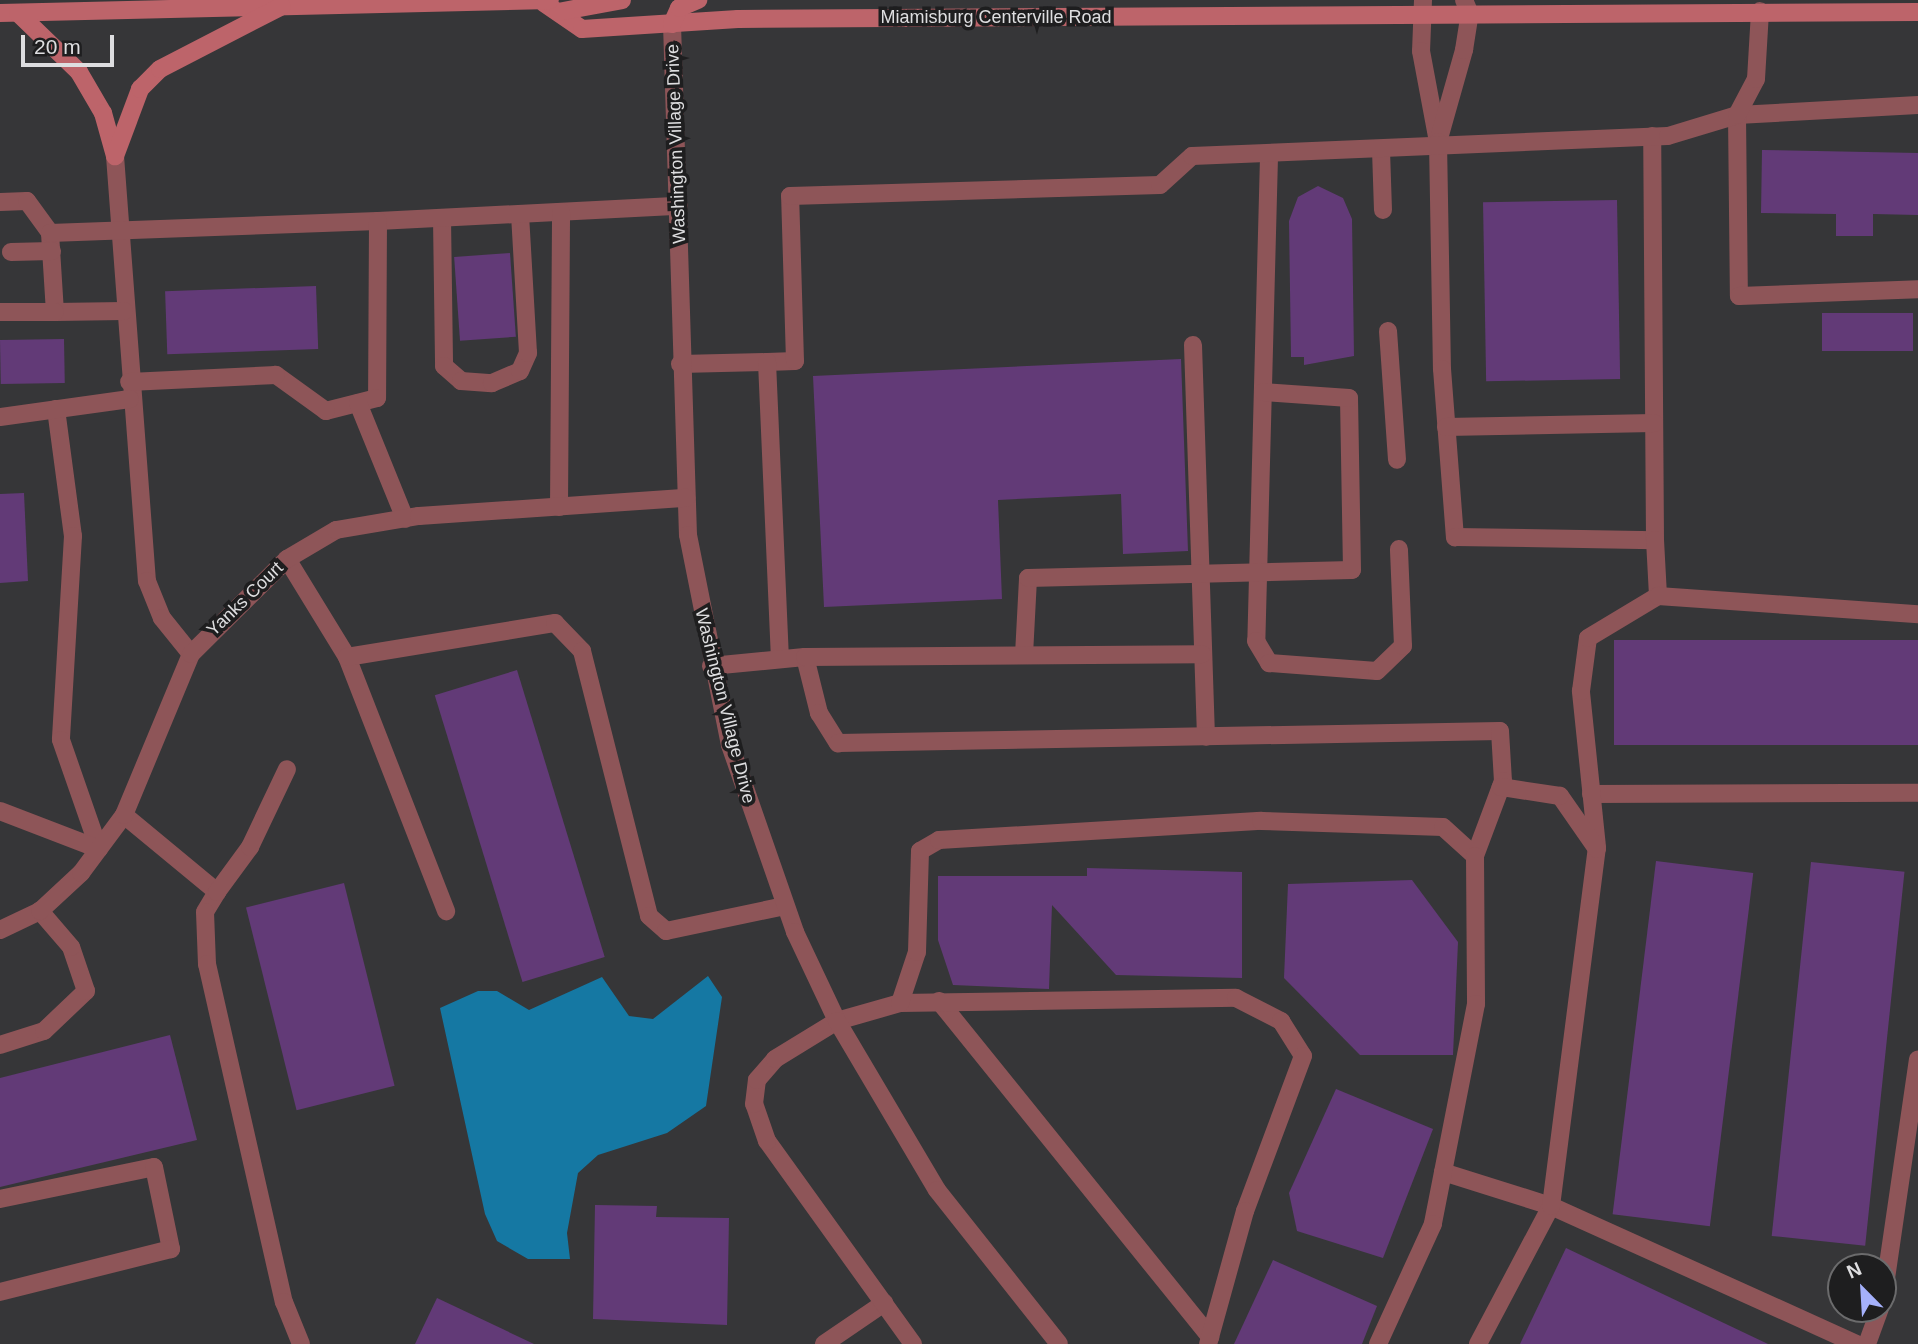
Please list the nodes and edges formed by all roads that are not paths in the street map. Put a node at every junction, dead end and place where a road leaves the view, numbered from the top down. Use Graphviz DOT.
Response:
graph roads {
  1 [pos="622,0"];
  2 [pos="698,0"];
  3 [pos="119,5"];
  4 [pos="551,5"];
  5 [pos="282,6"];
  6 [pos="1421,7"];
  7 [pos="1467,7"];
  8 [pos="1760,11"];
  9 [pos="1918,12"];
  10 [pos="9,13"];
  11 [pos="673,24"];
  12 [pos="1918,105"];
  13 [pos="1737,115"];
  14 [pos="1652,136"];
  15 [pos="1437,142"];
  16 [pos="1381,150"];
  17 [pos="115,156"];
  18 [pos="1269,157"];
  19 [pos="0,202"];
  20 [pos="679,206"];
  21 [pos="1383,210"];
  22 [pos="561,212"];
  23 [pos="520,214"];
  24 [pos="442,218"];
  25 [pos="378,221"];
  26 [pos="121,230"];
  27 [pos="50,233"];
  28 [pos="52,251"];
  29 [pos="11,252"];
  30 [pos="1918,289"];
  31 [pos="124,311"];
  32 [pos="0,312"];
  33 [pos="55,312"];
  34 [pos="1388,331"];
  35 [pos="1193,345"];
  36 [pos="768,362"];
  37 [pos="680,364"];
  38 [pos="130,391"];
  39 [pos="1263,392"];
  40 [pos="358,403"];
  41 [pos="56,409"];
  42 [pos="0,417"];
  43 [pos="1654,423"];
  44 [pos="1446,427"];
  45 [pos="1397,460"];
  46 [pos="686,498"];
  47 [pos="559,506"];
  48 [pos="405,519"];
  49 [pos="1655,540"];
  50 [pos="1399,549"];
  51 [pos="287,559"];
  52 [pos="1259,569"];
  53 [pos="1202,572"];
  54 [pos="1658,596"];
  55 [pos="1918,614"];
  56 [pos="191,654"];
  57 [pos="1202,654"];
  58 [pos="1024,655"];
  59 [pos="347,657"];
  60 [pos="779,657"];
  61 [pos="805,657"];
  62 [pos="711,666"];
  63 [pos="1206,737"];
  64 [pos="287,769"];
  65 [pos="1501,787"];
  66 [pos="1918,793"];
  67 [pos="1591,794"];
  68 [pos="0,811"];
  69 [pos="124,815"];
  70 [pos="99,849"];
  71 [pos="1597,849"];
  72 [pos="1475,856"];
  73 [pos="217,892"];
  74 [pos="785,906"];
  75 [pos="40,911"];
  76 [pos="446,911"];
  77 [pos="0,930"];
  78 [pos="939,1001"];
  79 [pos="900,1003"];
  80 [pos="837,1021"];
  81 [pos="0,1045"];
  82 [pos="1918,1060"];
  83 [pos="1443,1171"];
  84 [pos="0,1199"];
  85 [pos="1551,1206"];
  86 [pos="1890,1253"];
  87 [pos="0,1292"];
  88 [pos="884,1303"];
  89 [pos="1875,1323"];
  90 [pos="1209,1341"];
  91 [pos="301,1344"];
  92 [pos="824,1344"];
  93 [pos="913,1344"];
  94 [pos="1059,1344"];
  95 [pos="1378,1344"];
  96 [pos="1478,1344"];
  97 [pos="1856,1344"];
  98 [pos="1867,1344"];
  1 -- 4 [label="main road"];
  2 -- 11 [label="main road"];
  3 -- 5 [label="main road"];
  3 -- 10 [label="main road"];
  4 -- 5 [label="main road"];
  4 -- 11 [label="main road, Miamisburg Centerville Road"];
  5 -- 17 [label="main road"];
  6 -- 7 [label="main road, Miamisburg Centerville Road"];
  6 -- 11 [label="main road, Miamisburg Centerville Road"];
  6 -- 15 [label="street"];
  7 -- 8 [label="main road, Miamisburg Centerville Road"];
  7 -- 15 [label="street"];
  8 -- 9 [label="main road, Miamisburg Centerville Road"];
  8 -- 13 [label="street"];
  10 -- 17 [label="main road"];
  11 -- 20 [label="street, Washington Village Drive"];
  12 -- 13 [label="street"];
  13 -- 14 [label="street"];
  13 -- 30 [label="street"];
  14 -- 15 [label="street"];
  14 -- 43 [label="street"];
  15 -- 16 [label="street"];
  15 -- 44 [label="street"];
  16 -- 18 [label="street"];
  16 -- 21 [label="street"];
  17 -- 26 [label="street"];
  18 -- 36 [label="street"];
  18 -- 39 [label="street"];
  19 -- 27 [label="street"];
  20 -- 22 [label="street"];
  20 -- 37 [label="street, Washington Village Drive"];
  22 -- 23 [label="street"];
  22 -- 47 [label="street"];
  23 -- 24 [label="street"];
  23 -- 24 [label="street"];
  24 -- 25 [label="street"];
  25 -- 26 [label="street"];
  25 -- 40 [label="street"];
  26 -- 27 [label="street"];
  26 -- 31 [label="street"];
  27 -- 28 [label="street"];
  28 -- 29 [label="street"];
  28 -- 33 [label="street"];
  31 -- 33 [label="street"];
  31 -- 38 [label="street"];
  32 -- 33 [label="street"];
  34 -- 45 [label="street"];
  35 -- 53 [label="street"];
  36 -- 37 [label="street"];
  36 -- 60 [label="street"];
  37 -- 46 [label="street, Washington Village Drive"];
  38 -- 40 [label="street"];
  38 -- 41 [label="street"];
  38 -- 56 [label="street"];
  39 -- 52 [label="street"];
  39 -- 52 [label="street"];
  40 -- 48 [label="street"];
  41 -- 42 [label="street"];
  41 -- 70 [label="street"];
  43 -- 44 [label="street"];
  43 -- 49 [label="street"];
  44 -- 49 [label="street"];
  46 -- 47 [label="street, Yanks Court"];
  46 -- 62 [label="street, Washington Village Drive"];
  47 -- 48 [label="street, Yanks Court"];
  48 -- 51 [label="street, Yanks Court"];
  49 -- 54 [label="street"];
  50 -- 52 [label="street"];
  51 -- 56 [label="street, Yanks Court"];
  51 -- 59 [label="street"];
  52 -- 53 [label="street"];
  53 -- 57 [label="street"];
  53 -- 58 [label="street"];
  54 -- 55 [label="street"];
  54 -- 67 [label="street"];
  56 -- 69 [label="street, Yanks Court"];
  57 -- 58 [label="street"];
  57 -- 63 [label="street"];
  58 -- 61 [label="street"];
  59 -- 74 [label="street"];
  59 -- 76 [label="street"];
  60 -- 61 [label="street"];
  60 -- 62 [label="street"];
  61 -- 63 [label="street"];
  62 -- 74 [label="street, Washington Village Drive"];
  63 -- 65 [label="street"];
  64 -- 73 [label="street"];
  65 -- 71 [label="street"];
  65 -- 72 [label="street"];
  66 -- 67 [label="street"];
  67 -- 71 [label="street"];
  68 -- 70 [label="street"];
  69 -- 70 [label="street, Yanks Court"];
  69 -- 73 [label="street"];
  70 -- 75 [label="street, Yanks Court"];
  71 -- 85 [label="street"];
  72 -- 79 [label="street"];
  72 -- 83 [label="street"];
  73 -- 91 [label="street"];
  74 -- 80 [label="street, Washington Village Drive"];
  75 -- 77 [label="street, Yanks Court"];
  75 -- 81 [label="street"];
  78 -- 79 [label="street"];
  78 -- 90 [label="street"];
  78 -- 90 [label="street"];
  79 -- 80 [label="street"];
  80 -- 88 [label="street"];
  80 -- 94 [label="street, Washington Village Drive"];
  82 -- 86 [label="street"];
  83 -- 85 [label="street"];
  83 -- 95 [label="street"];
  84 -- 87 [label="street"];
  85 -- 96 [label="street"];
  85 -- 97 [label="street"];
  88 -- 92 [label="street"];
  88 -- 93 [label="street"];
  89 -- 98 [label="street"];
}
